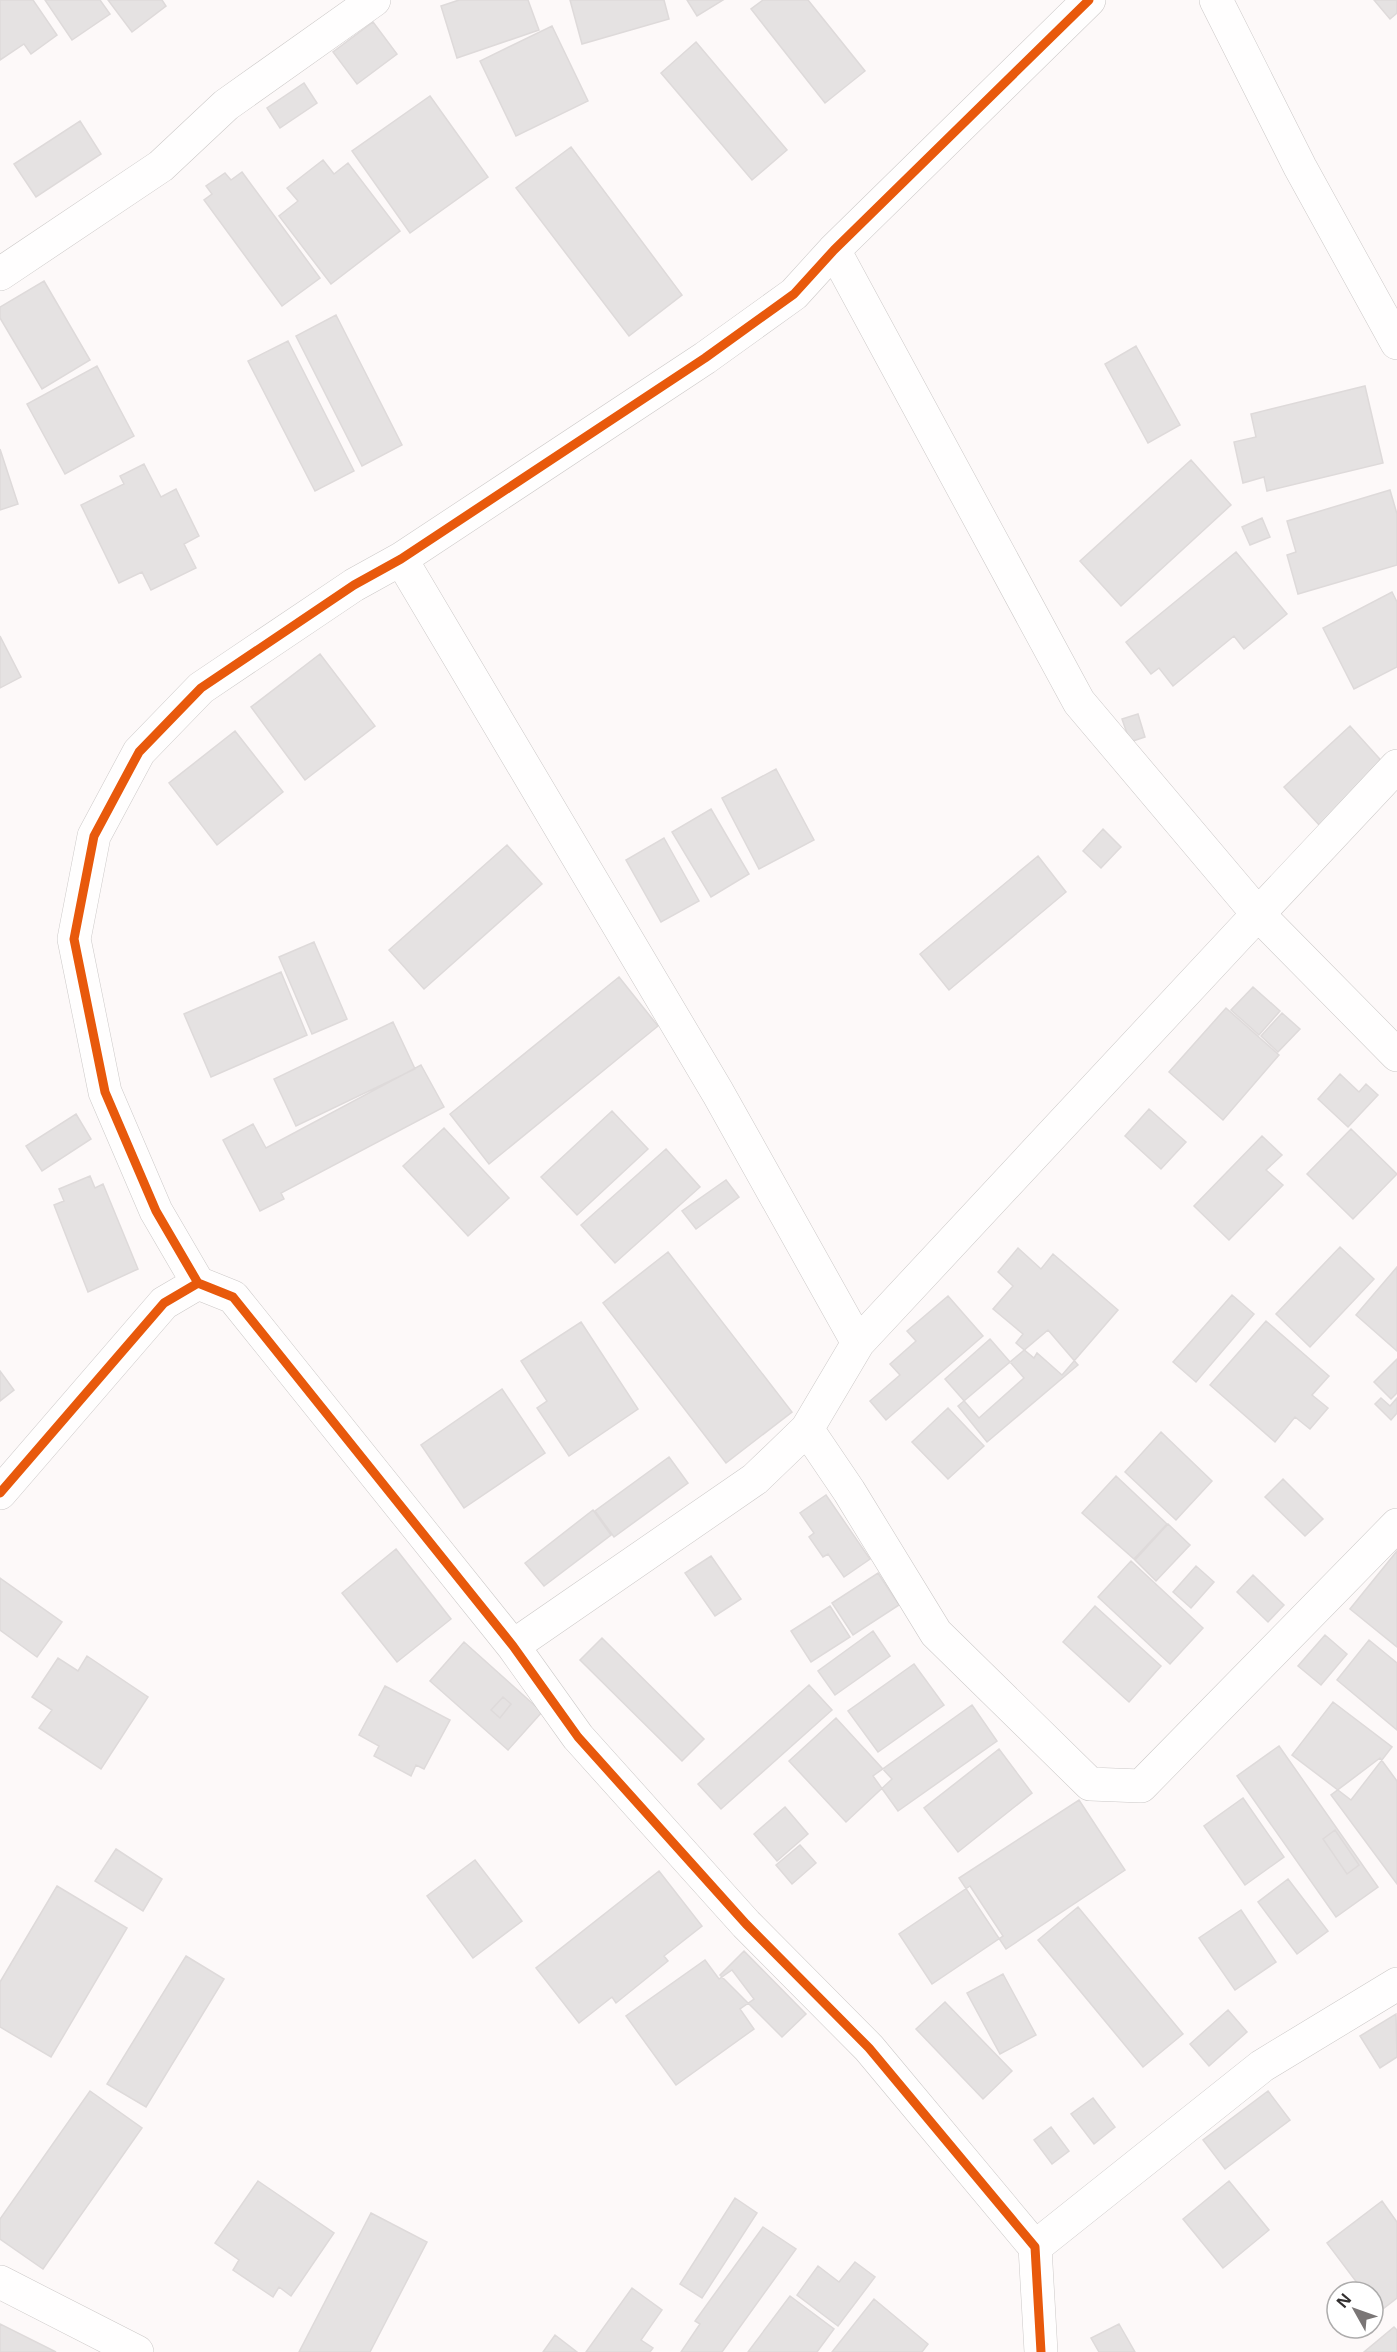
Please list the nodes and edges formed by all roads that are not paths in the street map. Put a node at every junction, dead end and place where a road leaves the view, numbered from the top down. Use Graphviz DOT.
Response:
graph roads {
  1 [pos="374,0"];
  2 [pos="1089,0"];
  3 [pos="1216,0"];
  4 [pos="834,250"];
  5 [pos="0,274"];
  6 [pos="1397,343"];
  7 [pos="401,559"];
  8 [pos="1397,765"];
  9 [pos="1258,914"];
  10 [pos="1397,1054"];
  11 [pos="198,1283"];
  12 [pos="858,1343"];
  13 [pos="807,1429"];
  14 [pos="0,1493"];
  15 [pos="1397,1525"];
  16 [pos="513,1646"];
  17 [pos="1397,1984"];
  18 [pos="1035,2247"];
  19 [pos="0,2282"];
  20 [pos="137,2352"];
  21 [pos="1041,2352"];
  1 -- 5 [label="street"];
  2 -- 4 [label="street"];
  3 -- 6 [label="street"];
  4 -- 7 [label="street"];
  4 -- 9 [label="street"];
  7 -- 11 [label="street"];
  7 -- 12 [label="street"];
  8 -- 9 [label="street"];
  9 -- 10 [label="street"];
  9 -- 12 [label="street"];
  11 -- 14 [label="street"];
  11 -- 16 [label="street"];
  12 -- 13 [label="street"];
  13 -- 15 [label="street"];
  13 -- 16 [label="street"];
  16 -- 18 [label="street"];
  17 -- 18 [label="street"];
  18 -- 21 [label="street"];
  19 -- 20 [label="street"];
}
